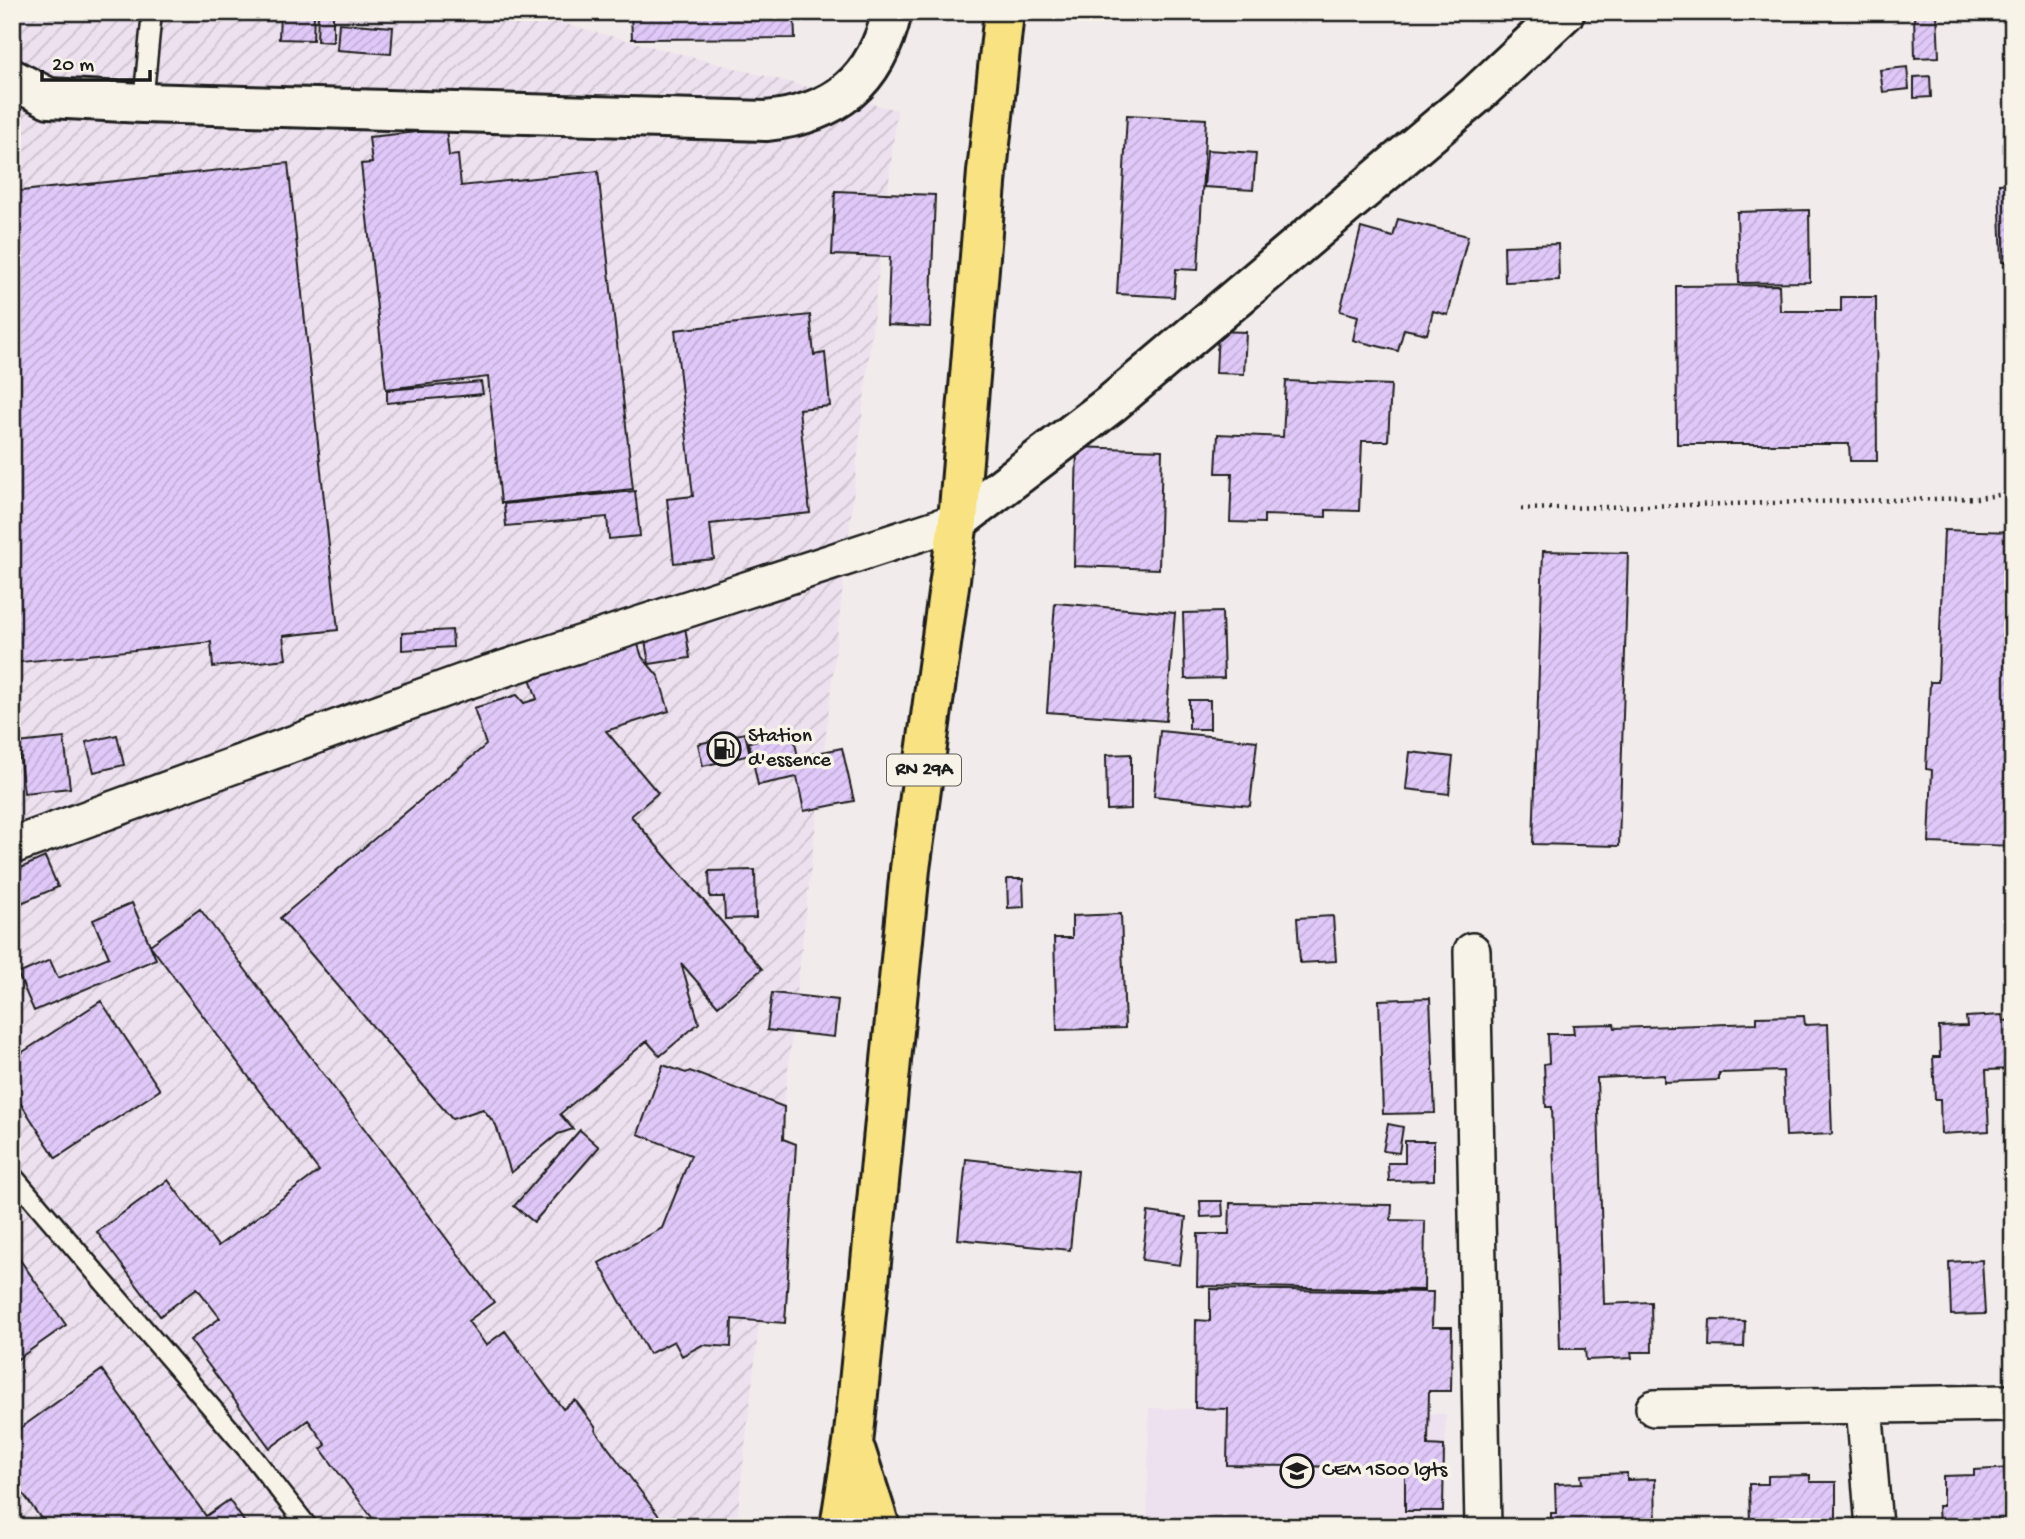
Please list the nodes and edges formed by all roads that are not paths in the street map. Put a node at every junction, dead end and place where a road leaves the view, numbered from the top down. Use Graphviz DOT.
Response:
graph roads {
  1 [pos="152,12"];
  2 [pos="892,12"];
  3 [pos="1004,12"];
  4 [pos="1565,12"];
  5 [pos="12,79"];
  6 [pos="143,103"];
  7 [pos="958,521"];
  8 [pos="12,846"];
  9 [pos="1472,951"];
  10 [pos="12,1175"];
  11 [pos="2013,1403"];
  12 [pos="1864,1405"];
  13 [pos="1654,1408"];
  14 [pos="853,1444"];
  15 [pos="308,1527"];
  16 [pos="840,1527"];
  17 [pos="880,1527"];
  18 [pos="1483,1527"];
  19 [pos="1874,1527"];
  1 -- 6 [label="lane"];
  2 -- 6 [label="main road"];
  3 -- 7 [label="main road, RN 29A"];
  4 -- 7 [label="main road"];
  5 -- 6 [label="main road"];
  7 -- 8 [label="street"];
  7 -- 14 [label="main road, RN 29A"];
  9 -- 18 [label="street"];
  10 -- 15 [label="lane"];
  11 -- 12 [label="street"];
  12 -- 13 [label="street"];
  12 -- 19 [label="street"];
  14 -- 16 [label="main road, RN 29A"];
  14 -- 17 [label="main road"];
}
